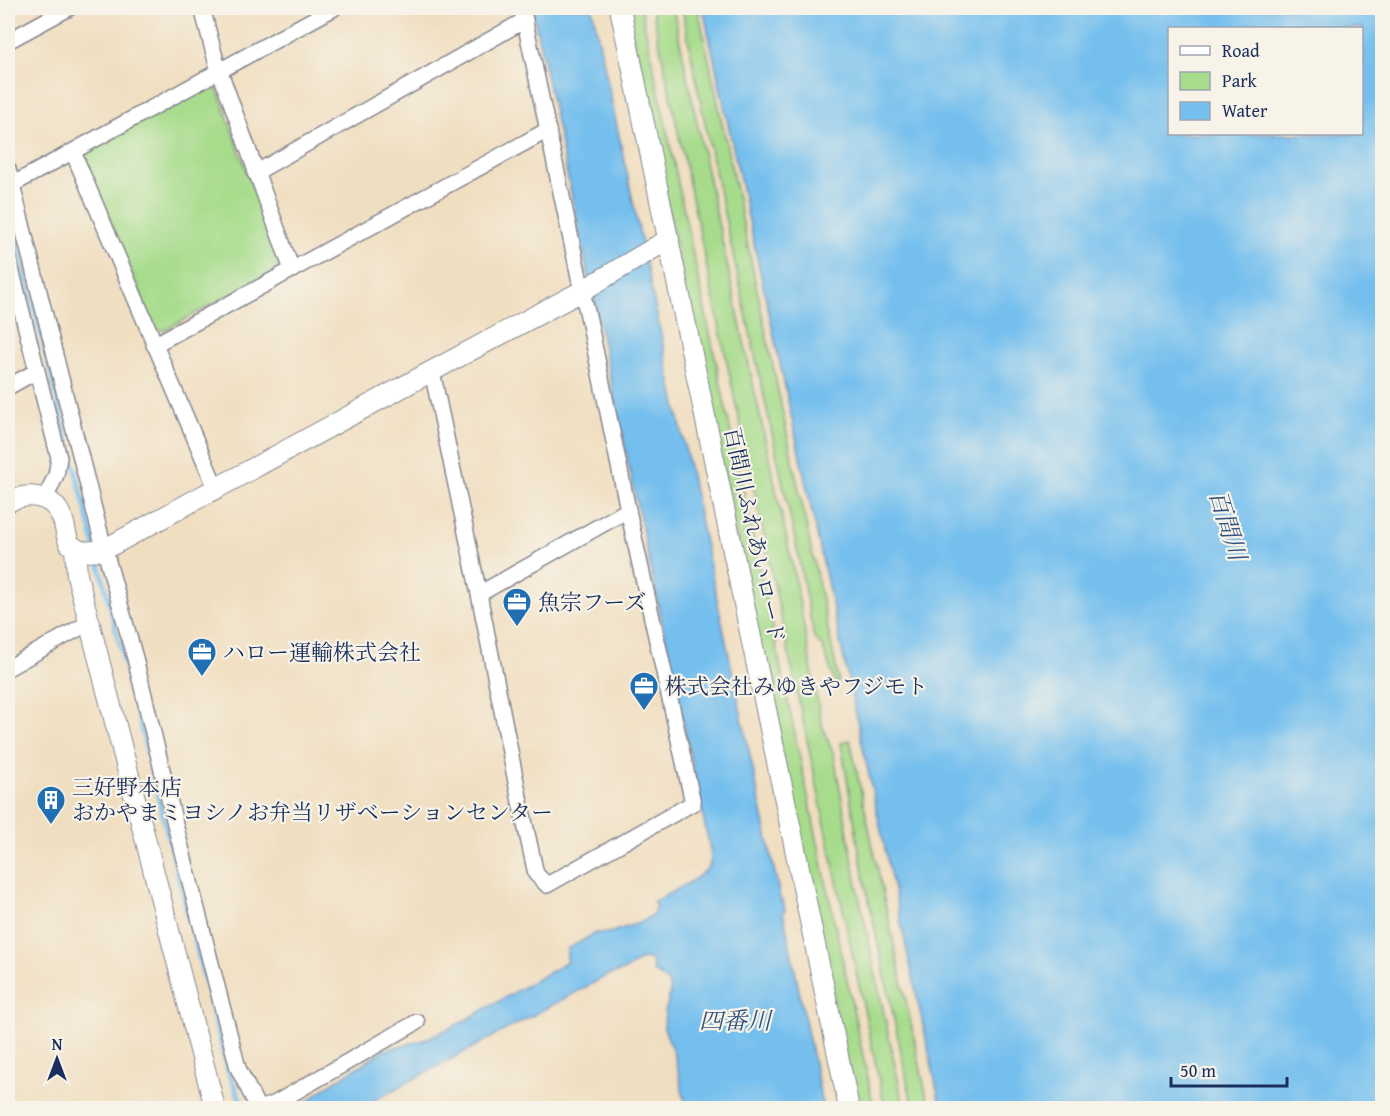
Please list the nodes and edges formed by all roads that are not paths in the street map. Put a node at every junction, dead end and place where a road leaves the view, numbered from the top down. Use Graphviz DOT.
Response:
graph roads {
  1 [pos="69,8"];
  2 [pos="201,8"];
  3 [pos="334,8"];
  4 [pos="620,8"];
  5 [pos="524,14"];
  6 [pos="8,41"];
  7 [pos="219,71"];
  8 [pos="548,130"];
  9 [pos="73,152"];
  10 [pos="8,169"];
  11 [pos="255,173"];
  12 [pos="9,186"];
  13 [pos="669,239"];
  14 [pos="8,257"];
  15 [pos="292,270"];
  16 [pos="11,284"];
  17 [pos="588,287"];
  18 [pos="154,345"];
  19 [pos="37,370"];
  20 [pos="432,371"];
  21 [pos="8,387"];
  22 [pos="216,488"];
  23 [pos="45,499"];
  24 [pos="8,502"];
  25 [pos="628,510"];
  26 [pos="94,550"];
  27 [pos="478,594"];
  28 [pos="90,622"];
  29 [pos="8,668"];
  30 [pos="417,1022"];
  31 [pos="215,1108"];
  32 [pos="259,1108"];
  33 [pos="849,1108"];
  1 -- 6 [label="street"];
  2 -- 7 [label="street"];
  3 -- 7 [label="street"];
  4 -- 13 [label="street, 百間川ふれあいロード"];
  5 -- 8 [label="street"];
  5 -- 11 [label="street"];
  7 -- 9 [label="street"];
  7 -- 11 [label="street"];
  8 -- 15 [label="street"];
  8 -- 17 [label="street"];
  9 -- 12 [label="street"];
  9 -- 18 [label="street"];
  10 -- 12 [label="street"];
  11 -- 15 [label="street"];
  12 -- 26 [label="street"];
  13 -- 17 [label="street"];
  13 -- 33 [label="street, 百間川ふれあいロード"];
  14 -- 16 [label="street"];
  15 -- 18 [label="street"];
  16 -- 19 [label="street"];
  17 -- 20 [label="street"];
  17 -- 25 [label="street"];
  18 -- 22 [label="street"];
  19 -- 21 [label="street"];
  19 -- 23 [label="street"];
  20 -- 22 [label="street"];
  20 -- 27 [label="street"];
  22 -- 26 [label="street"];
  23 -- 24 [label="street"];
  23 -- 26 [label="street"];
  25 -- 27 [label="street"];
  25 -- 27 [label="street"];
  26 -- 28 [label="street"];
  26 -- 32 [label="street"];
  28 -- 29 [label="street"];
  28 -- 31 [label="street"];
  30 -- 32 [label="street"];
}
